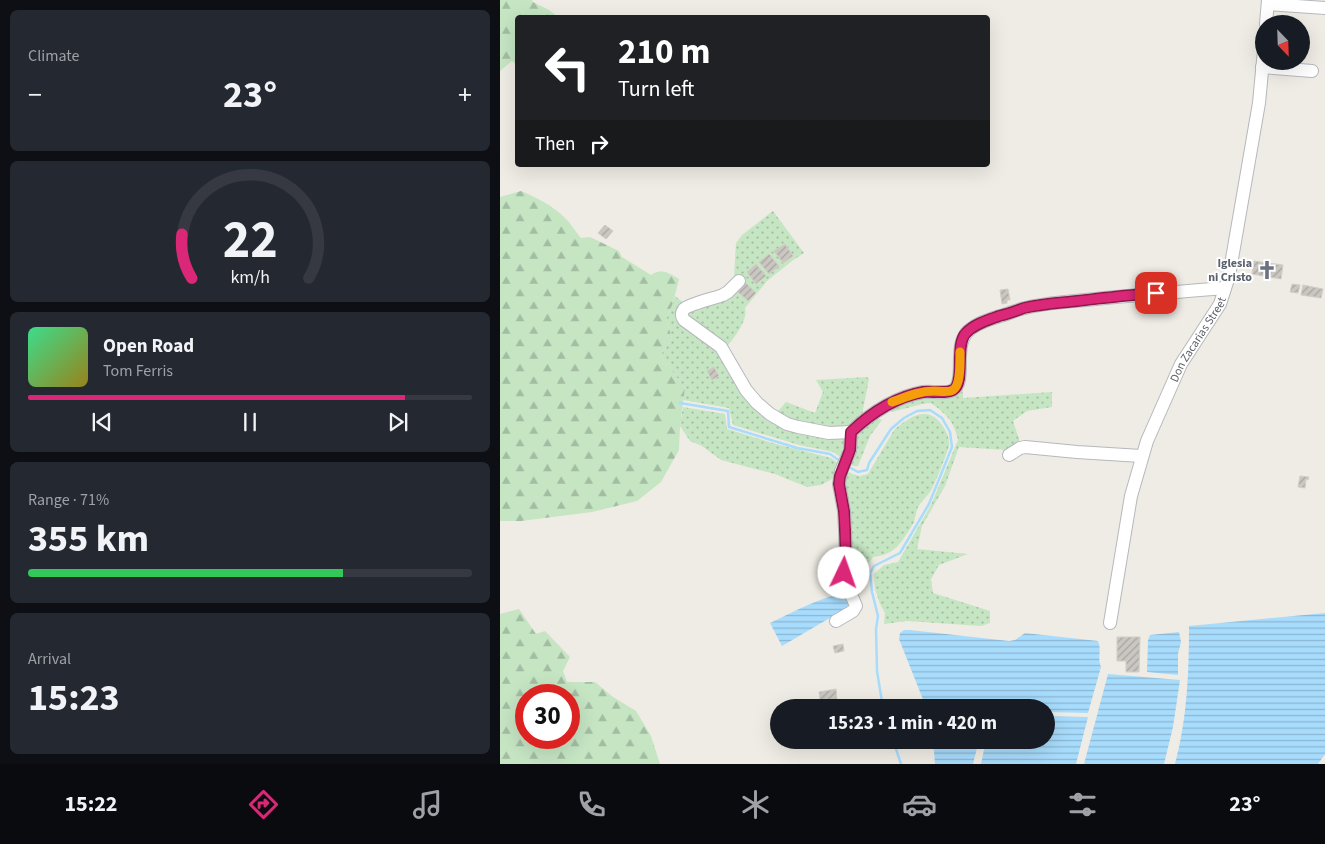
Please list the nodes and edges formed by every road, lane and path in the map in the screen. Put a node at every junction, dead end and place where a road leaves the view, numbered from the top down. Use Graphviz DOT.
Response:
graph roads {
  1 [pos="1268,2"];
  2 [pos="1325,8"];
  3 [pos="1267,15"];
  4 [pos="1262,70"];
  5 [pos="1302,70"];
  6 [pos="1312,71"];
  7 [pos="739,281"];
  8 [pos="1225,288"];
  9 [pos="851,432"];
  10 [pos="1009,455"];
  11 [pos="1141,456"];
  12 [pos="836,621"];
  13 [pos="1110,623"];
  1 -- 2 [label="street"];
  1 -- 3 [label="street"];
  4 -- 8 [label="street, Don Zacarias Street"];
  5 -- 6 [label="street"];
  7 -- 9 [label="street"];
  8 -- 9 [label="street"];
  8 -- 11 [label="street, Don Zacarias Street"];
  9 -- 12 [label="street"];
  10 -- 11 [label="street"];
  11 -- 13 [label="street, Don Zacarias Street"];
}
